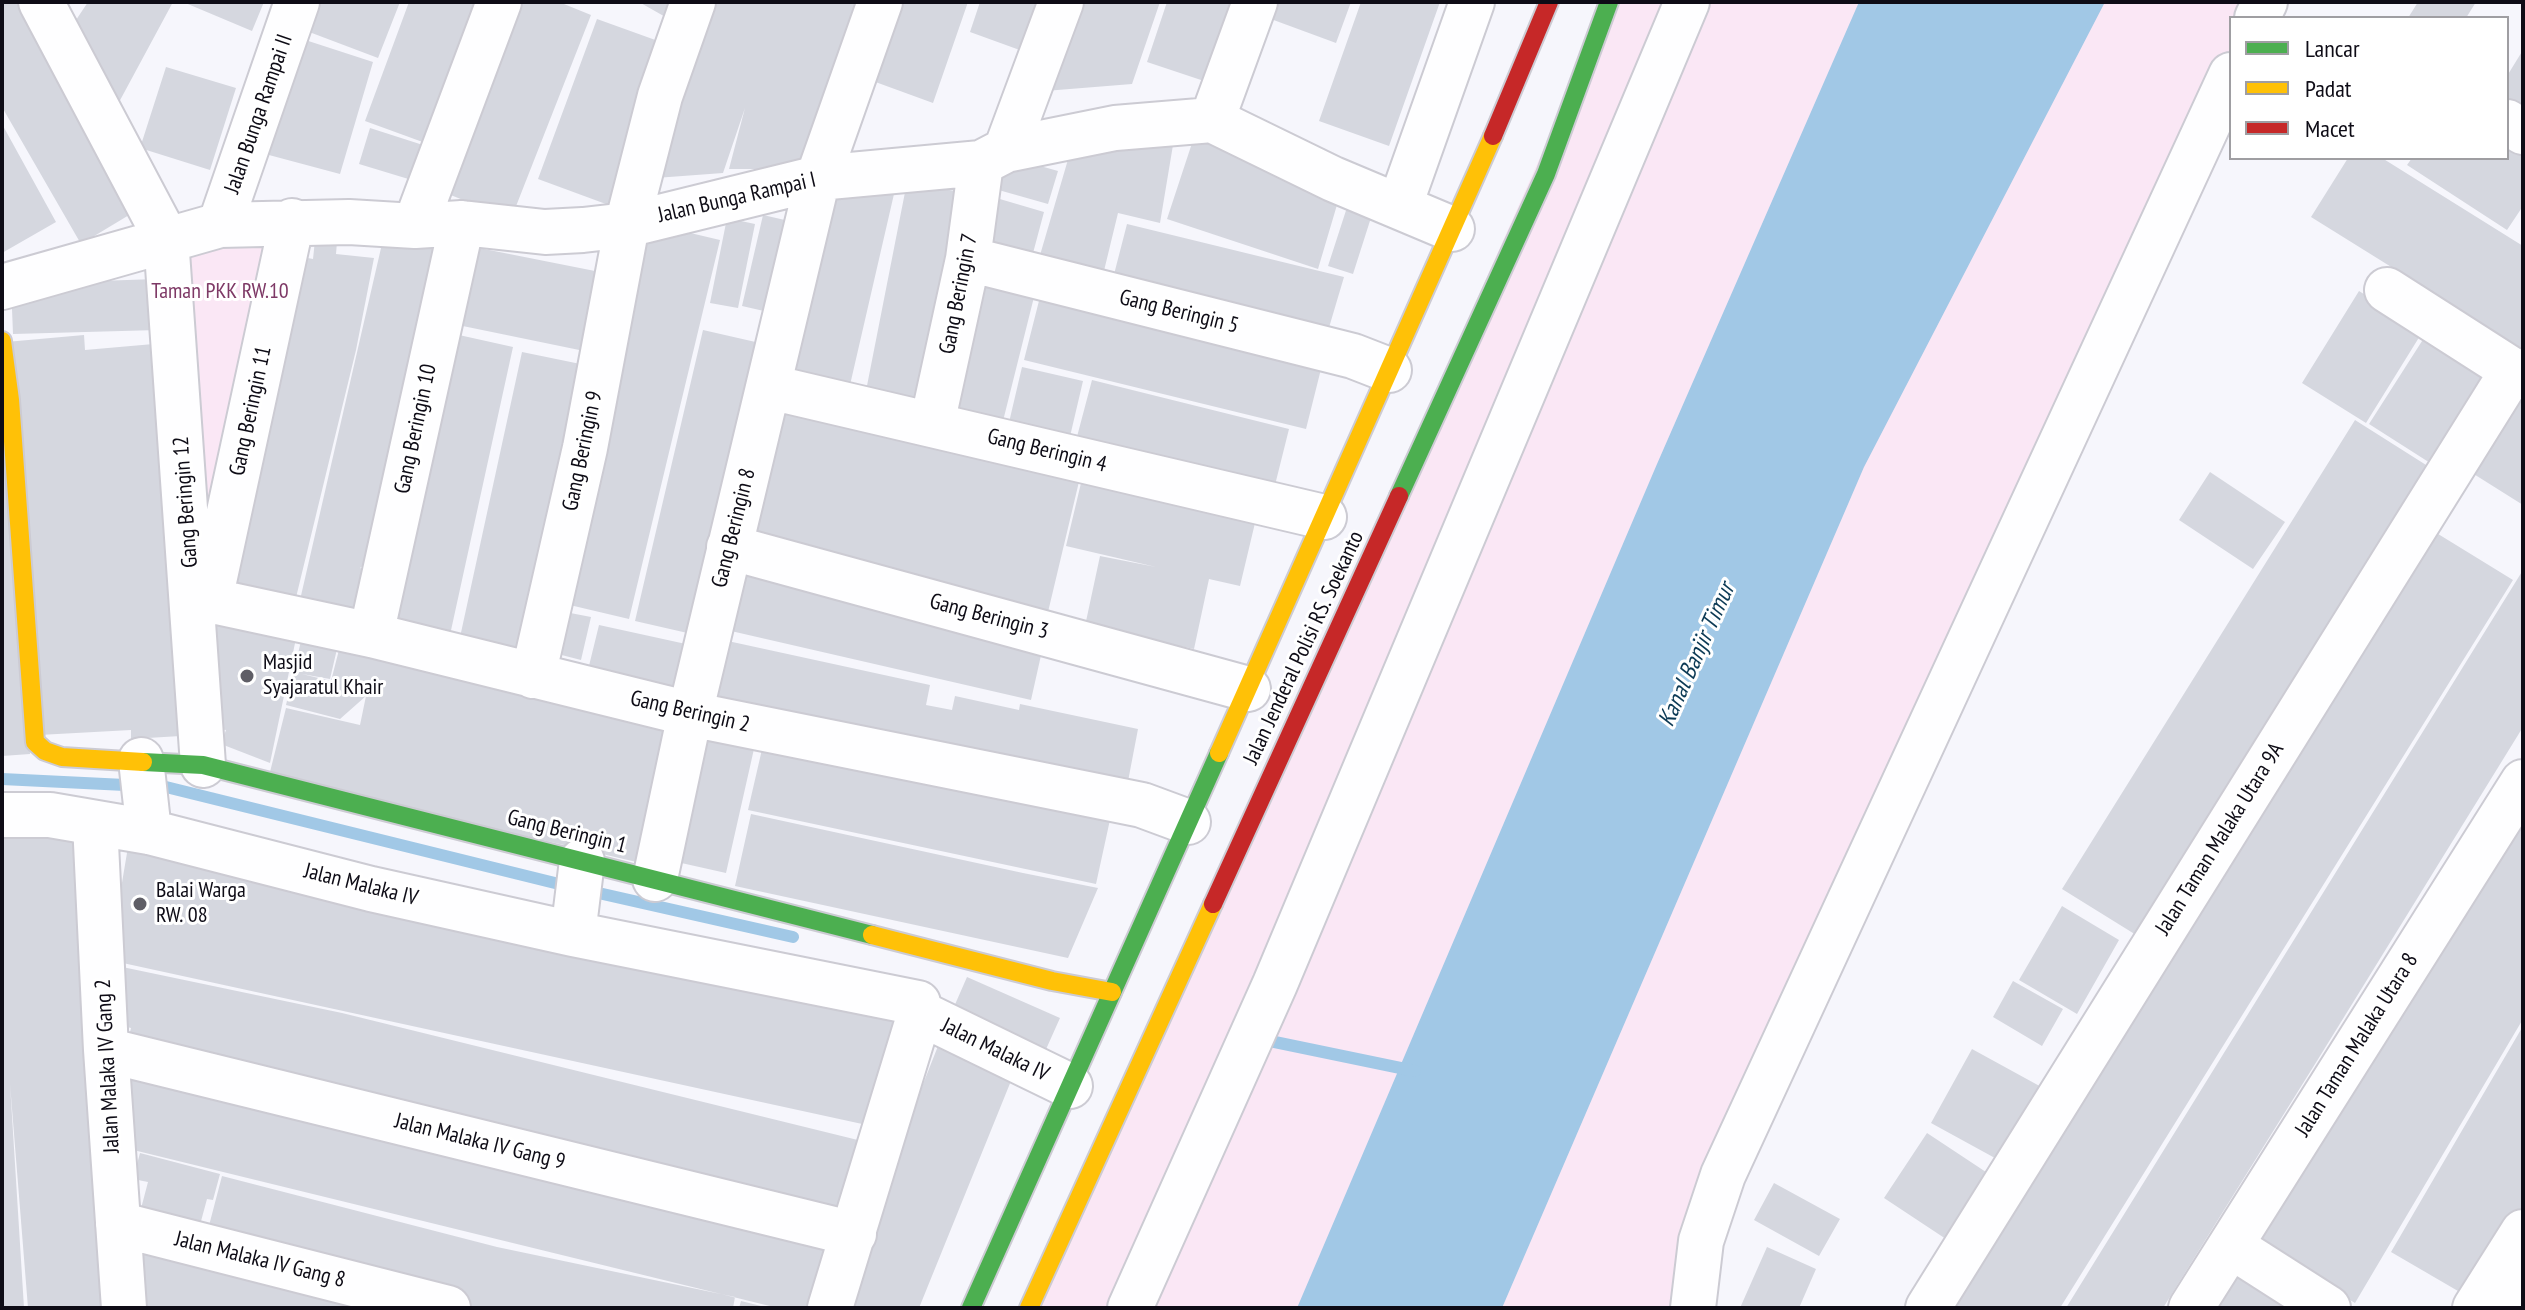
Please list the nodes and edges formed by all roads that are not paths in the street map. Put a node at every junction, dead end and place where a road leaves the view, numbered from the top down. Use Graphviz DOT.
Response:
graph roads {
  1 [pos="297,2"];
  2 [pos="499,2"];
  3 [pos="693,2"];
  4 [pos="880,2"];
  5 [pos="1061,2"];
  6 [pos="1255,2"];
  7 [pos="1472,2"];
  8 [pos="1549,2"];
  9 [pos="1609,2"];
  10 [pos="1687,2"];
  11 [pos="58,12"];
  12 [pos="2229,79"];
  13 [pos="1212,120"];
  14 [pos="993,157"];
  15 [pos="818,178"];
  16 [pos="1400,205"];
  17 [pos="292,221"];
  18 [pos="462,223"];
  19 [pos="220,225"];
  20 [pos="627,225"];
  21 [pos="415,226"];
  22 [pos="1459,232"];
  23 [pos="166,238"];
  24 [pos="968,259"];
  25 [pos="2,287"];
  26 [pos="2387,290"];
  27 [pos="2,341"];
  28 [pos="1389,370"];
  29 [pos="2518,374"];
  30 [pos="770,387"];
  31 [pos="932,424"];
  32 [pos="1324,517"];
  33 [pos="729,547"];
  34 [pos="202,598"];
  35 [pos="371,635"];
  36 [pos="533,676"];
  37 [pos="1248,689"];
  38 [pos="690,714"];
  39 [pos="203,765"];
  40 [pos="2523,782"];
  41 [pos="145,794"];
  42 [pos="2,815"];
  43 [pos="1188,822"];
  44 [pos="95,823"];
  45 [pos="582,868"];
  46 [pos="655,879"];
  47 [pos="574,930"];
  48 [pos="1112,992"];
  49 [pos="920,1013"];
  50 [pos="106,1050"];
  51 [pos="1070,1086"];
  52 [pos="118,1224"];
  53 [pos="2523,1232"];
  54 [pos="854,1234"];
  55 [pos="2239,1252"];
  56 [pos="2497,1297"];
  57 [pos="124,1308"];
  58 [pos="448,1308"];
  59 [pos="830,1308"];
  60 [pos="971,1308"];
  61 [pos="1029,1308"];
  62 [pos="1130,1308"];
  63 [pos="1693,1308"];
  64 [pos="1928,1308"];
  65 [pos="2191,1308"];
  66 [pos="2328,1308"];
  1 -- 19 [label="street, Jalan Bunga Rampai II"];
  2 -- 21 [label="street"];
  3 -- 20 [label="street, Gang Beringin 9"];
  4 -- 15 [label="street, Gang Beringin 8"];
  5 -- 14 [label="street, Gang Beringin 7"];
  6 -- 13 [label="street"];
  7 -- 16 [label="street"];
  8 -- 22 [label="main road, Jalan Jenderal Polisi RS. Soekanto"];
  9 -- 61 [label="main road, Jalan Jenderal Polisi RS. Soekanto"];
  10 -- 62 [label="street"];
  11 -- 23 [label="street"];
  12 -- 63 [label="street"];
  13 -- 14 [label="street, Jalan Bunga Rampai I"];
  13 -- 16 [label="street"];
  14 -- 15 [label="street, Jalan Bunga Rampai I"];
  14 -- 24 [label="street, Gang Beringin 7"];
  15 -- 20 [label="street, Jalan Bunga Rampai I"];
  15 -- 30 [label="street, Gang Beringin 8"];
  16 -- 22 [label="street"];
  17 -- 19 [label="street, Jalan Bunga Rampai I"];
  17 -- 21 [label="street, Jalan Bunga Rampai I"];
  17 -- 34 [label="street, Gang Beringin 11"];
  18 -- 20 [label="street, Jalan Bunga Rampai I"];
  18 -- 21 [label="street, Jalan Bunga Rampai I"];
  18 -- 35 [label="street, Gang Beringin 10"];
  19 -- 23 [label="street, Jalan Bunga Rampai I"];
  20 -- 36 [label="street, Gang Beringin 9"];
  22 -- 28 [label="main road, Jalan Jenderal Polisi RS. Soekanto"];
  23 -- 25 [label="street, Jalan Bunga Rampai I"];
  23 -- 34 [label="street, Gang Beringin 12"];
  24 -- 28 [label="street, Gang Beringin 5"];
  24 -- 31 [label="street, Gang Beringin 7"];
  26 -- 29 [label="street"];
  27 -- 41 [label="main road, Gang Beringin 1"];
  28 -- 32 [label="main road, Jalan Jenderal Polisi RS. Soekanto"];
  29 -- 64 [label="street, Jalan Taman Malaka Utara 9A"];
  30 -- 31 [label="street, Gang Beringin 4"];
  30 -- 33 [label="street, Gang Beringin 8"];
  31 -- 32 [label="street, Gang Beringin 4"];
  32 -- 37 [label="main road, Jalan Jenderal Polisi RS. Soekanto"];
  33 -- 37 [label="street, Gang Beringin 3"];
  33 -- 38 [label="street, Gang Beringin 8"];
  34 -- 35 [label="street, Gang Beringin 2"];
  34 -- 39 [label="street, Gang Beringin 12"];
  35 -- 36 [label="street, Gang Beringin 2"];
  36 -- 38 [label="street, Gang Beringin 2"];
  37 -- 43 [label="main road, Jalan Jenderal Polisi RS. Soekanto"];
  38 -- 43 [label="street, Gang Beringin 2"];
  38 -- 46 [label="street, Gang Beringin 8"];
  39 -- 41 [label="main road, Gang Beringin 1"];
  39 -- 45 [label="main road, Gang Beringin 1"];
  40 -- 55 [label="street, Jalan Taman Malaka Utara 8"];
  41 -- 44 [label="street, Jalan Malaka IV"];
  41 -- 47 [label="street, Jalan Malaka IV"];
  42 -- 44 [label="street, Jalan Malaka IV"];
  43 -- 48 [label="main road, Jalan Jenderal Polisi RS. Soekanto"];
  44 -- 50 [label="street, Jalan Malaka IV Gang 2"];
  45 -- 46 [label="main road, Gang Beringin 1"];
  45 -- 47 [label="street"];
  46 -- 48 [label="main road, Gang Beringin 1"];
  47 -- 49 [label="street, Jalan Malaka IV"];
  48 -- 51 [label="main road, Jalan Jenderal Polisi RS. Soekanto"];
  49 -- 51 [label="street, Jalan Malaka IV"];
  49 -- 54 [label="street, Jalan Malaka IV"];
  50 -- 52 [label="street, Jalan Malaka IV Gang 2"];
  50 -- 54 [label="street, Jalan Malaka IV Gang 9"];
  51 -- 60 [label="main road, Jalan Jenderal Polisi RS. Soekanto"];
  52 -- 57 [label="street, Jalan Malaka IV Gang 2"];
  52 -- 58 [label="street, Jalan Malaka IV Gang 8"];
  53 -- 56 [label="street"];
  54 -- 59 [label="street, Jalan Malaka IV"];
  55 -- 65 [label="street, Jalan Taman Malaka Utara 8"];
  55 -- 66 [label="street"];
}
